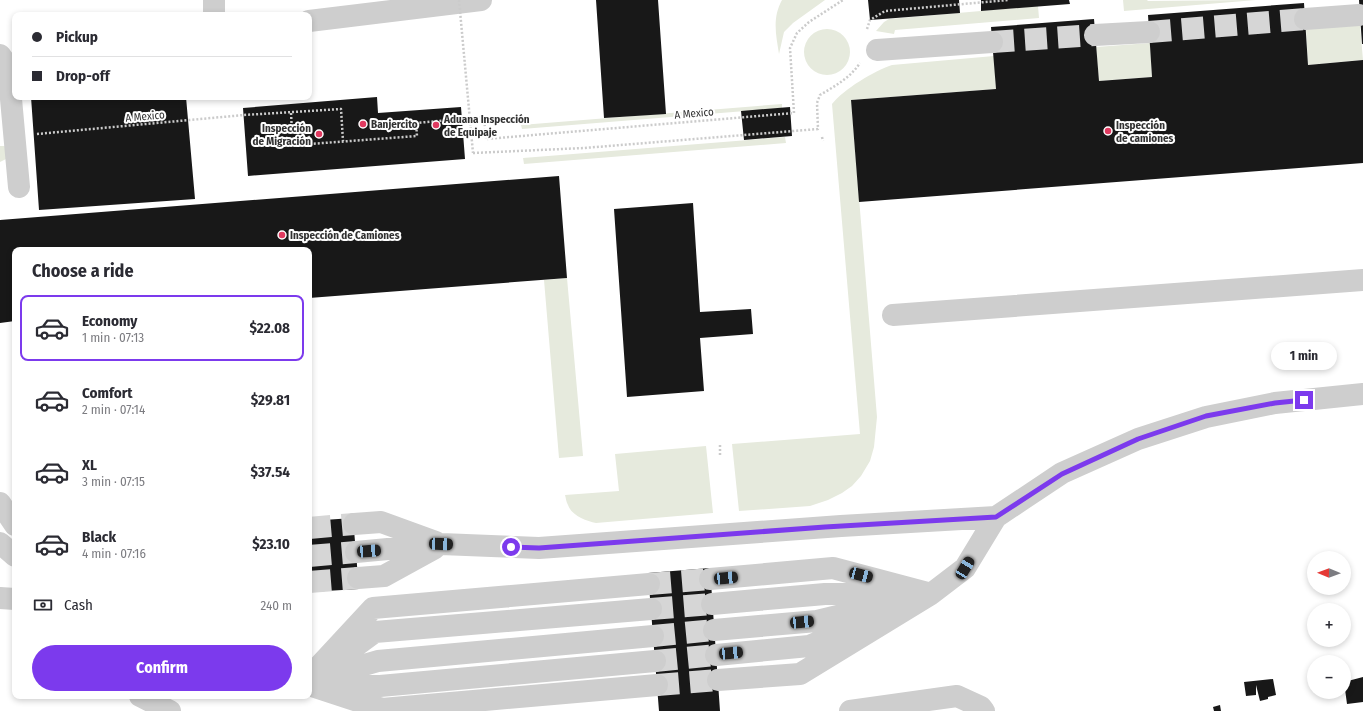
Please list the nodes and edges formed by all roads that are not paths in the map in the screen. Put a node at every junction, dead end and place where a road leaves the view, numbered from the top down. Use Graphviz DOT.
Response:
graph roads {
  1 [pos="214,0"];
  2 [pos="481,0"];
  3 [pos="436,3"];
  4 [pos="214,12"];
  5 [pos="1359,15"];
  6 [pos="1305,19"];
  7 [pos="312,21"];
  8 [pos="1149,32"];
  9 [pos="1095,36"];
  10 [pos="992,42"];
  11 [pos="868,47"];
  12 [pos="12,48"];
  13 [pos="0,50"];
  14 [pos="0,55"];
  15 [pos="19,187"];
  16 [pos="1363,280"];
  17 [pos="893,315"];
  18 [pos="1363,394"];
  19 [pos="0,503"];
  20 [pos="996,517"];
  21 [pos="12,521"];
  22 [pos="0,524"];
  23 [pos="354,524"];
  24 [pos="12,538"];
  25 [pos="0,543"];
  26 [pos="441,544"];
  27 [pos="356,552"];
  28 [pos="12,553"];
  29 [pos="0,562"];
  30 [pos="12,569"];
  31 [pos="358,578"];
  32 [pos="710,579"];
  33 [pos="649,584"];
  34 [pos="931,594"];
  35 [pos="0,598"];
  36 [pos="12,599"];
  37 [pos="712,604"];
  38 [pos="651,610"];
  39 [pos="714,630"];
  40 [pos="653,636"];
  41 [pos="716,655"];
  42 [pos="655,660"];
  43 [pos="312,678"];
  44 [pos="312,679"];
  45 [pos="312,680"];
  46 [pos="718,680"];
  47 [pos="312,681"];
  48 [pos="312,682"];
  49 [pos="657,685"];
  50 [pos="146,699"];
  51 [pos="170,711"];
  52 [pos="850,711"];
  53 [pos="984,711"];
  1 -- 4 [label="lane"];
  2 -- 3 [label="lane"];
  3 -- 7 [label="lane"];
  5 -- 6 [label="lane"];
  8 -- 9 [label="lane"];
  10 -- 11 [label="lane"];
  12 -- 13 [label="lane"];
  14 -- 15 [label="lane"];
  16 -- 17 [label="lane"];
  18 -- 20 [label="lane"];
  19 -- 21 [label="lane"];
  20 -- 26 [label="lane"];
  20 -- 34 [label="lane"];
  22 -- 24 [label="lane"];
  23 -- 26 [label="lane"];
  25 -- 28 [label="lane"];
  26 -- 27 [label="lane"];
  26 -- 31 [label="lane"];
  29 -- 30 [label="lane"];
  32 -- 34 [label="lane"];
  33 -- 43 [label="lane"];
  34 -- 37 [label="lane"];
  34 -- 39 [label="lane"];
  34 -- 41 [label="lane"];
  34 -- 46 [label="lane"];
  35 -- 36 [label="lane"];
  38 -- 44 [label="lane"];
  40 -- 45 [label="lane"];
  42 -- 47 [label="lane"];
  48 -- 49 [label="lane"];
  50 -- 51 [label="lane"];
  52 -- 53 [label="lane"];
}
